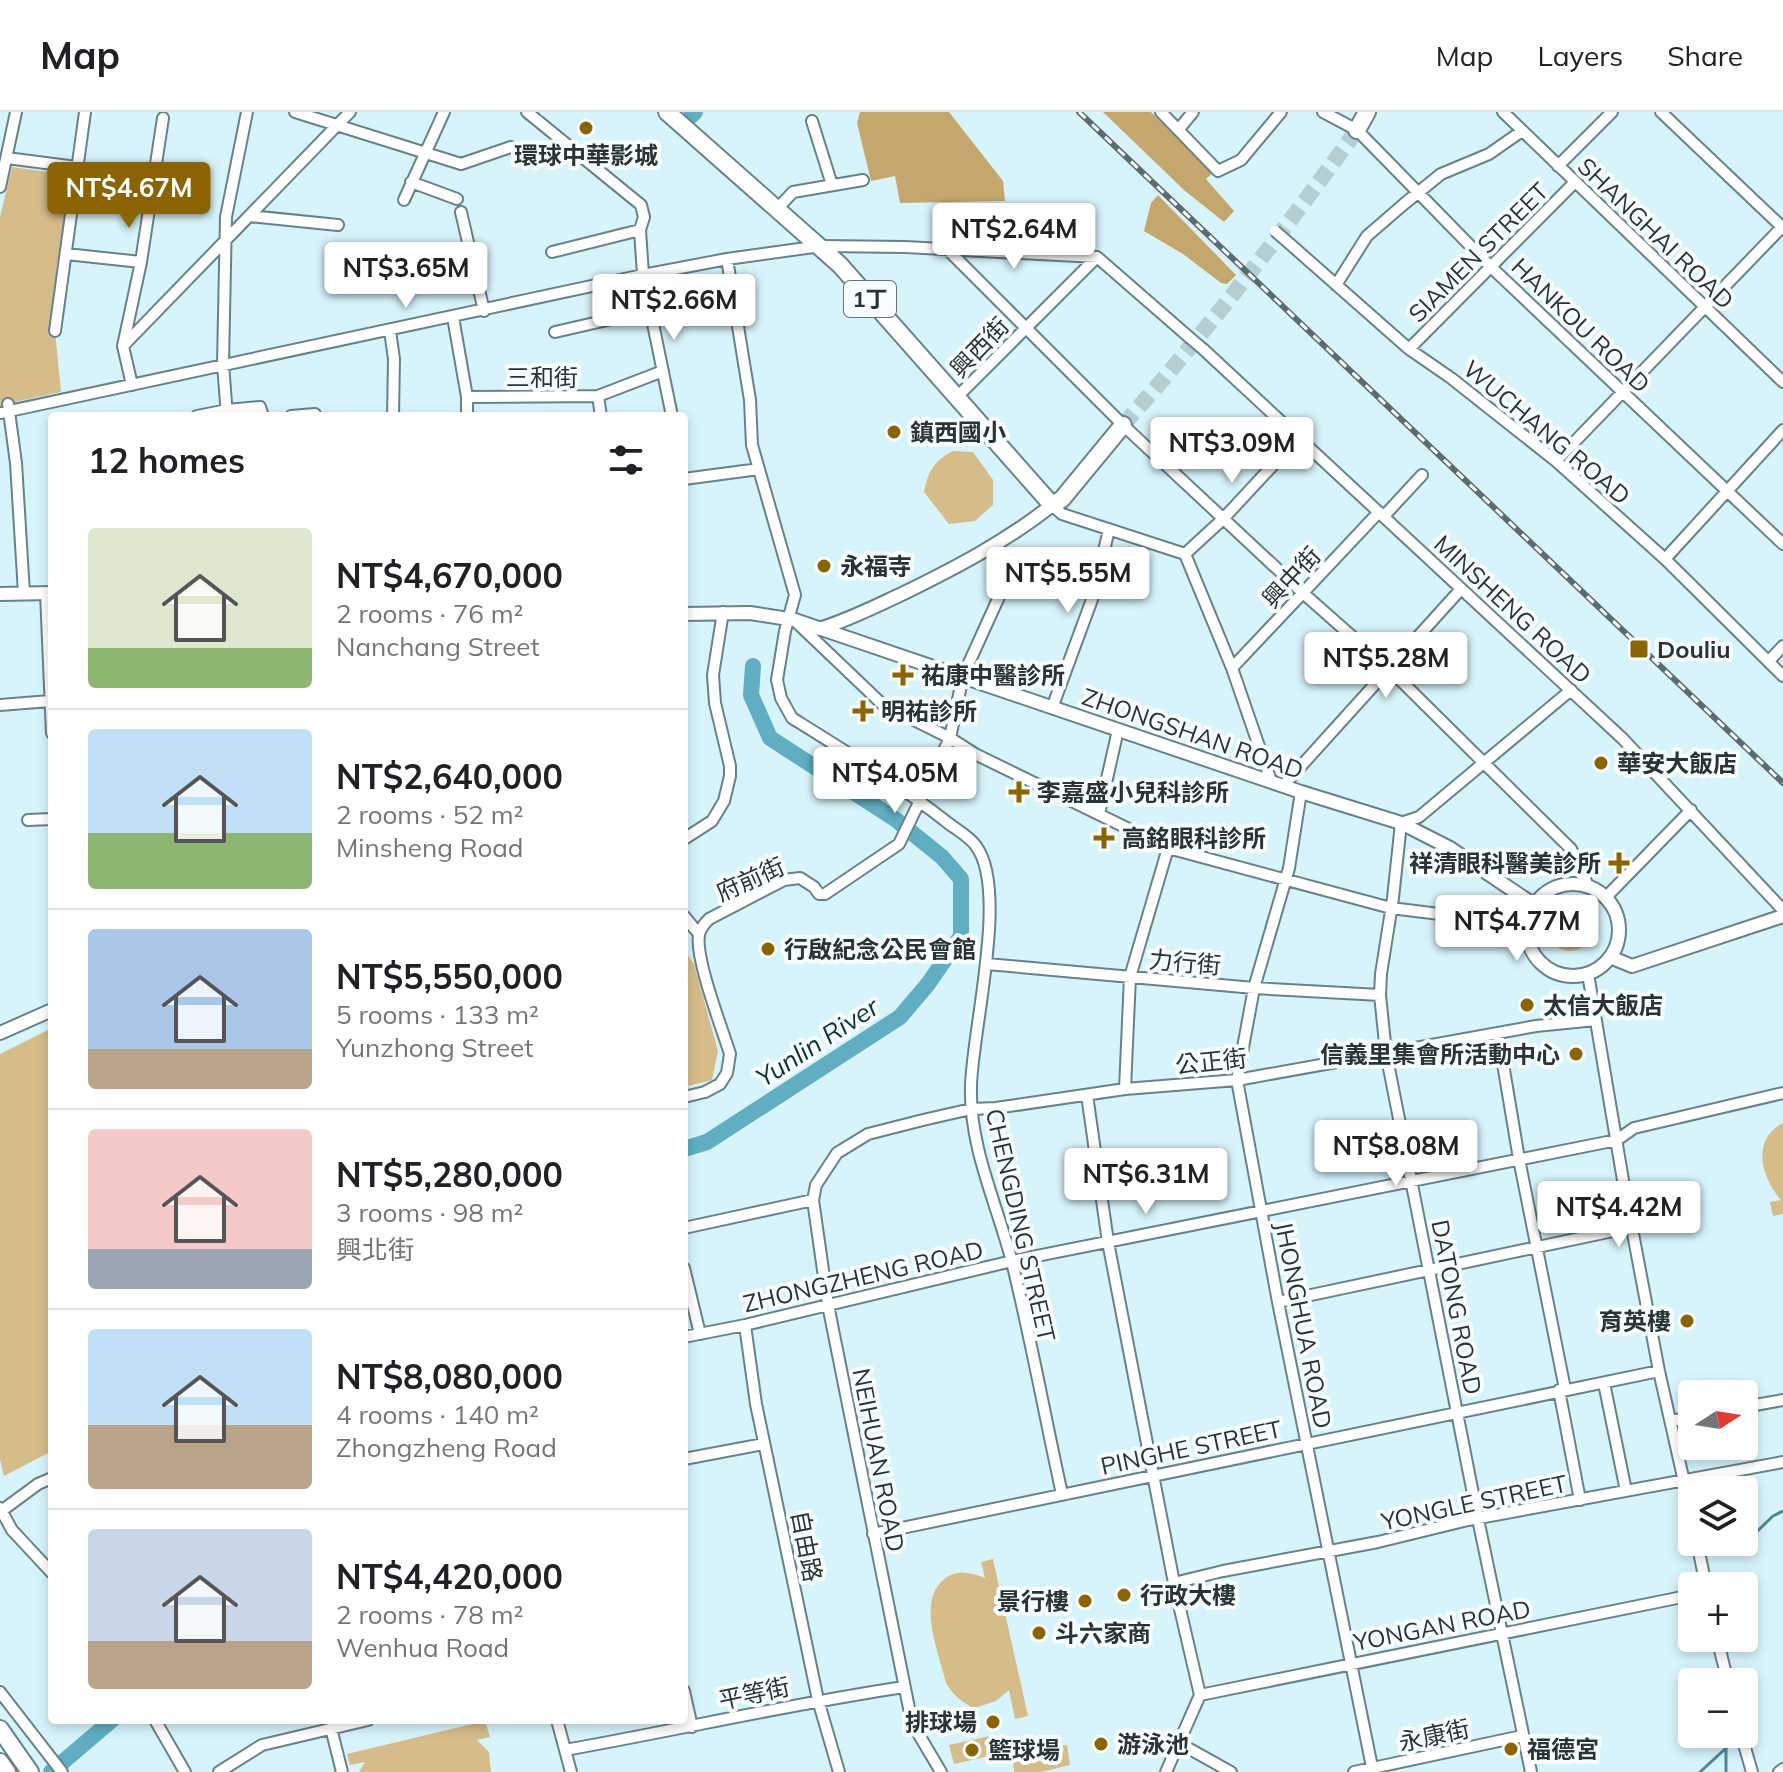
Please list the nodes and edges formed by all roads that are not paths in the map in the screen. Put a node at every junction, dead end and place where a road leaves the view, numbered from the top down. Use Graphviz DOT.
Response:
graph roads {
  1 [pos="16,112"];
  2 [pos="85,112"];
  3 [pos="247,112"];
  4 [pos="295,112"];
  5 [pos="350,112"];
  6 [pos="444,112"];
  7 [pos="527,112"];
  8 [pos="1161,112"];
  9 [pos="1193,112"];
  10 [pos="1281,112"];
  11 [pos="1323,112"];
  12 [pos="1367,112"];
  13 [pos="1503,112"];
  14 [pos="1612,112"];
  15 [pos="1661,112"];
  16 [pos="668,113"];
  17 [pos="163,118"];
  18 [pos="812,121"];
  19 [pos="338,124"];
  20 [pos="1179,129"];
  21 [pos="1357,130"];
  22 [pos="1522,131"];
  23 [pos="511,147"];
  24 [pos="425,152"];
  25 [pos="7,158"];
  26 [pos="1558,166"];
  27 [pos="76,167"];
  28 [pos="863,180"];
  29 [pos="411,182"];
  30 [pos="1575,182"];
  31 [pos="832,185"];
  32 [pos="0,187"];
  33 [pos="1418,193"];
  34 [pos="457,199"];
  35 [pos="404,200"];
  36 [pos="777,209"];
  37 [pos="461,212"];
  38 [pos="250,216"];
  39 [pos="338,225"];
  40 [pos="1783,227"];
  41 [pos="640,230"];
  42 [pos="1275,231"];
  43 [pos="225,241"];
  44 [pos="821,246"];
  45 [pos="552,252"];
  46 [pos="950,252"];
  47 [pos="66,254"];
  48 [pos="1097,257"];
  49 [pos="727,259"];
  50 [pos="141,262"];
  51 [pos="1491,267"];
  52 [pos="643,275"];
  53 [pos="1336,285"];
  54 [pos="1705,308"];
  55 [pos="651,310"];
  56 [pos="484,311"];
  57 [pos="453,317"];
  58 [pos="1026,327"];
  59 [pos="55,331"];
  60 [pos="390,331"];
  61 [pos="555,332"];
  62 [pos="123,346"];
  63 [pos="1409,349"];
  64 [pos="223,364"];
  65 [pos="663,371"];
  66 [pos="1783,382"];
  67 [pos="132,385"];
  68 [pos="1623,393"];
  69 [pos="598,396"];
  70 [pos="467,397"];
  71 [pos="957,397"];
  72 [pos="6,410"];
  73 [pos="227,412"];
  74 [pos="232,412"];
  75 [pos="262,412"];
  76 [pos="393,412"];
  77 [pos="467,412"];
  78 [pos="600,412"];
  79 [pos="671,412"];
  80 [pos="1123,425"];
  81 [pos="1783,430"];
  82 [pos="1300,436"];
  83 [pos="1556,461"];
  84 [pos="759,469"];
  85 [pos="1422,475"];
  86 [pos="688,477"];
  87 [pos="1728,492"];
  88 [pos="1052,505"];
  89 [pos="1381,514"];
  90 [pos="1223,519"];
  91 [pos="1109,529"];
  92 [pos="1783,544"];
  93 [pos="1185,554"];
  94 [pos="1665,559"];
  95 [pos="1461,589"];
  96 [pos="24,593"];
  97 [pos="48,593"];
  98 [pos="1303,593"];
  99 [pos="0,594"];
  100 [pos="1094,594"];
  101 [pos="723,612"];
  102 [pos="688,614"];
  103 [pos="791,620"];
  104 [pos="819,629"];
  105 [pos="1783,646"];
  106 [pos="1769,661"];
  107 [pos="1232,668"];
  108 [pos="1390,670"];
  109 [pos="963,676"];
  110 [pos="1783,676"];
  111 [pos="1571,690"];
  112 [pos="48,701"];
  113 [pos="0,705"];
  114 [pos="1052,708"];
  115 [pos="1118,730"];
  116 [pos="950,738"];
  117 [pos="1482,763"];
  118 [pos="1277,783"];
  119 [pos="1301,792"];
  120 [pos="921,801"];
  121 [pos="1691,810"];
  122 [pos="1099,814"];
  123 [pos="48,819"];
  124 [pos="28,820"];
  125 [pos="1401,823"];
  126 [pos="688,836"];
  127 [pos="1168,848"];
  128 [pos="1286,879"];
  129 [pos="1588,886"];
  130 [pos="1607,899"];
  131 [pos="1533,904"];
  132 [pos="1391,908"];
  133 [pos="1783,913"];
  134 [pos="688,921"];
  135 [pos="1528,925"];
  136 [pos="699,934"];
  137 [pos="1610,957"];
  138 [pos="987,964"];
  139 [pos="1588,974"];
  140 [pos="1130,977"];
  141 [pos="1254,988"];
  142 [pos="1380,995"];
  143 [pos="48,1012"];
  144 [pos="1596,1020"];
  145 [pos="0,1033"];
  146 [pos="1498,1034"];
  147 [pos="1386,1053"];
  148 [pos="1237,1080"];
  149 [pos="1125,1089"];
  150 [pos="1783,1093"];
  151 [pos="1087,1095"];
  152 [pos="688,1096"];
  153 [pos="971,1109"];
  154 [pos="1617,1140"];
  155 [pos="1519,1159"];
  156 [pos="1412,1181"];
  157 [pos="813,1200"];
  158 [pos="1260,1210"];
  159 [pos="688,1227"];
  160 [pos="1632,1227"];
  161 [pos="1108,1242"];
  162 [pos="1537,1249"];
  163 [pos="1012,1261"];
  164 [pos="1429,1271"];
  165 [pos="688,1284"];
  166 [pos="1278,1302"];
  167 [pos="828,1305"];
  168 [pos="745,1325"];
  169 [pos="700,1334"];
  170 [pos="688,1336"];
  171 [pos="1659,1371"];
  172 [pos="1604,1383"];
  173 [pos="1562,1389"];
  174 [pos="1783,1400"];
  175 [pos="1758,1404"];
  176 [pos="1456,1412"];
  177 [pos="1678,1420"];
  178 [pos="1671,1421"];
  179 [pos="1307,1443"];
  180 [pos="764,1444"];
  181 [pos="688,1458"];
  182 [pos="1783,1462"];
  183 [pos="1153,1475"];
  184 [pos="1684,1476"];
  185 [pos="1711,1476"];
  186 [pos="48,1480"];
  187 [pos="1678,1482"];
  188 [pos="1626,1491"];
  189 [pos="1062,1494"];
  190 [pos="1580,1500"];
  191 [pos="0,1510"];
  192 [pos="1478,1519"];
  193 [pos="873,1534"];
  194 [pos="1327,1551"];
  195 [pos="48,1569"];
  196 [pos="1174,1583"];
  197 [pos="1678,1598"];
  198 [pos="1501,1634"];
  199 [pos="1351,1663"];
  200 [pos="904,1687"];
  201 [pos="0,1692"];
  202 [pos="1200,1695"];
  203 [pos="818,1700"];
  204 [pos="688,1709"];
  205 [pos="157,1724"];
  206 [pos="350,1724"];
  207 [pos="558,1724"];
  208 [pos="692,1727"];
  209 [pos="331,1728"];
  210 [pos="0,1729"];
  211 [pos="1522,1736"];
  212 [pos="1179,1743"];
  213 [pos="1745,1748"];
  214 [pos="565,1750"];
  215 [pos="0,1762"];
  216 [pos="27,1767"];
  217 [pos="1373,1770"];
  218 [pos="7,1772"];
  219 [pos="62,1772"];
  220 [pos="185,1772"];
  221 [pos="219,1772"];
  222 [pos="342,1772"];
  223 [pos="571,1772"];
  224 [pos="839,1772"];
  225 [pos="941,1772"];
  226 [pos="1166,1772"];
  227 [pos="1231,1772"];
  228 [pos="1354,1772"];
  229 [pos="1531,1772"];
  230 [pos="1752,1772"];
  1 -- 25 [label="street"];
  2 -- 27 [label="street"];
  3 -- 43 [label="street"];
  4 -- 19 [label="street"];
  5 -- 19 [label="street"];
  6 -- 24 [label="street"];
  7 -- 41 [label="street"];
  8 -- 20 [label="street"];
  9 -- 20 [label="street"];
  10 -- 20 [label="street"];
  11 -- 21 [label="street, HANKOU ROAD"];
  12 -- 21 [label="main road"];
  13 -- 22 [label="street, SHANGHAI ROAD"];
  14 -- 26 [label="street"];
  15 -- 40 [label="street"];
  16 -- 36 [label="main road, 1丁"];
  17 -- 50 [label="street"];
  18 -- 31 [label="street"];
  19 -- 24 [label="street"];
  19 -- 38 [label="street"];
  21 -- 33 [label="street, HANKOU ROAD"];
  22 -- 26 [label="street, SHANGHAI ROAD"];
  22 -- 33 [label="street"];
  23 -- 24 [label="street"];
  24 -- 29 [label="street"];
  25 -- 27 [label="street"];
  25 -- 32 [label="street"];
  26 -- 30 [label="street, SHANGHAI ROAD"];
  27 -- 47 [label="street"];
  28 -- 31 [label="street"];
  29 -- 34 [label="street"];
  29 -- 35 [label="street"];
  30 -- 51 [label="street, SIAMEN STREET"];
  30 -- 54 [label="street, SHANGHAI ROAD"];
  31 -- 36 [label="street"];
  33 -- 51 [label="street, HANKOU ROAD"];
  33 -- 53 [label="street"];
  36 -- 44 [label="main road, 1丁"];
  37 -- 56 [label="street"];
  38 -- 39 [label="street"];
  38 -- 43 [label="street"];
  40 -- 54 [label="street"];
  41 -- 45 [label="street"];
  41 -- 52 [label="street"];
  42 -- 53 [label="street, WUCHANG ROAD, bridge"];
  43 -- 62 [label="street"];
  43 -- 64 [label="street"];
  44 -- 46 [label="street"];
  44 -- 49 [label="street"];
  44 -- 71 [label="main road, 1丁"];
  46 -- 48 [label="street"];
  46 -- 58 [label="street"];
  47 -- 50 [label="street"];
  47 -- 59 [label="street"];
  48 -- 58 [label="street, 興西街"];
  48 -- 82 [label="street, MINSHENG ROAD, bridge"];
  49 -- 52 [label="street"];
  49 -- 84 [label="street, CHENGDING STREET"];
  50 -- 62 [label="street"];
  51 -- 63 [label="street, SIAMEN STREET"];
  51 -- 68 [label="street, HANKOU ROAD"];
  52 -- 55 [label="street"];
  52 -- 56 [label="street"];
  53 -- 63 [label="street, WUCHANG ROAD"];
  54 -- 66 [label="street, SHANGHAI ROAD"];
  54 -- 68 [label="street"];
  55 -- 61 [label="street"];
  55 -- 65 [label="street"];
  56 -- 57 [label="street"];
  57 -- 60 [label="street"];
  57 -- 70 [label="street"];
  58 -- 71 [label="street, 興西街"];
  58 -- 80 [label="street"];
  60 -- 64 [label="street"];
  60 -- 76 [label="street"];
  62 -- 67 [label="street"];
  63 -- 83 [label="street, WUCHANG ROAD"];
  64 -- 67 [label="street"];
  64 -- 73 [label="street"];
  65 -- 69 [label="street"];
  65 -- 79 [label="street"];
  67 -- 72 [label="street"];
  68 -- 83 [label="street"];
  68 -- 87 [label="street, HANKOU ROAD"];
  69 -- 70 [label="street, 三和街"];
  69 -- 78 [label="street, 三和街"];
  70 -- 77 [label="street"];
  71 -- 88 [label="main road, 1丁"];
  72 -- 96 [label="street"];
  74 -- 75 [label="street"];
  80 -- 88 [label="main road"];
  80 -- 90 [label="street"];
  81 -- 87 [label="street"];
  82 -- 89 [label="street, MINSHENG ROAD"];
  82 -- 90 [label="street"];
  83 -- 94 [label="street, WUCHANG ROAD"];
  84 -- 86 [label="street"];
  84 -- 103 [label="street, CHENGDING STREET"];
  85 -- 89 [label="street, 興中街"];
  87 -- 92 [label="street, HANKOU ROAD"];
  87 -- 94 [label="street"];
  88 -- 91 [label="street"];
  88 -- 104 [label="street"];
  89 -- 95 [label="street, MINSHENG ROAD"];
  89 -- 98 [label="street, 興中街"];
  90 -- 93 [label="street"];
  90 -- 98 [label="street"];
  91 -- 93 [label="street"];
  91 -- 100 [label="street"];
  93 -- 107 [label="street"];
  94 -- 106 [label="street, WUCHANG ROAD"];
  95 -- 108 [label="street"];
  95 -- 111 [label="street, MINSHENG ROAD"];
  96 -- 97 [label="street"];
  96 -- 99 [label="street"];
  98 -- 107 [label="street, 興中街"];
  98 -- 108 [label="street"];
  100 -- 109 [label="street"];
  100 -- 114 [label="street"];
  101 -- 102 [label="street, ZHONGSHAN ROAD"];
  101 -- 103 [label="street, ZHONGSHAN ROAD"];
  101 -- 126 [label="street"];
  103 -- 104 [label="street, ZHONGSHAN ROAD"];
  103 -- 116 [label="street"];
  103 -- 120 [label="street, CHENGDING STREET"];
  104 -- 109 [label="street, ZHONGSHAN ROAD"];
  105 -- 106 [label="street"];
  106 -- 110 [label="street, WUCHANG ROAD"];
  107 -- 118 [label="street"];
  108 -- 117 [label="street"];
  108 -- 118 [label="street"];
  109 -- 114 [label="street, ZHONGSHAN ROAD"];
  109 -- 116 [label="street"];
  111 -- 117 [label="street"];
  111 -- 121 [label="street, MINSHENG ROAD"];
  112 -- 113 [label="street"];
  114 -- 115 [label="street, ZHONGSHAN ROAD"];
  115 -- 118 [label="street, ZHONGSHAN ROAD"];
  115 -- 122 [label="street"];
  116 -- 120 [label="street"];
  116 -- 122 [label="street"];
  117 -- 125 [label="street"];
  117 -- 129 [label="street"];
  118 -- 119 [label="street, ZHONGSHAN ROAD"];
  119 -- 125 [label="street, ZHONGSHAN ROAD"];
  119 -- 128 [label="street, JHONGHUA ROAD"];
  120 -- 136 [label="street, 府前街"];
  120 -- 138 [label="street, CHENGDING STREET"];
  121 -- 130 [label="street"];
  121 -- 133 [label="street, MINSHENG ROAD"];
  122 -- 127 [label="street"];
  123 -- 124 [label="street"];
  125 -- 131 [label="street, ZHONGSHAN ROAD"];
  125 -- 132 [label="street, DATONG ROAD"];
  127 -- 128 [label="street"];
  127 -- 140 [label="street"];
  128 -- 132 [label="street"];
  128 -- 141 [label="street, JHONGHUA ROAD"];
  129 -- 130 [label="street"];
  129 -- 131 [label="street"];
  130 -- 137 [label="street"];
  131 -- 135 [label="street"];
  132 -- 135 [label="street"];
  132 -- 142 [label="street, DATONG ROAD"];
  133 -- 137 [label="street"];
  134 -- 136 [label="street"];
  135 -- 139 [label="street"];
  136 -- 152 [label="street"];
  137 -- 139 [label="street"];
  138 -- 140 [label="street, 力行街"];
  138 -- 153 [label="street, CHENGDING STREET"];
  139 -- 144 [label="street"];
  140 -- 141 [label="street, 力行街"];
  140 -- 149 [label="street"];
  141 -- 142 [label="street, 力行街"];
  141 -- 148 [label="street, JHONGHUA ROAD"];
  142 -- 147 [label="street, DATONG ROAD"];
  143 -- 145 [label="street"];
  144 -- 146 [label="street, 公正街"];
  144 -- 154 [label="street"];
  146 -- 147 [label="street, 公正街"];
  146 -- 155 [label="street"];
  147 -- 148 [label="street, 公正街"];
  147 -- 156 [label="street, DATONG ROAD"];
  148 -- 149 [label="street, 公正街"];
  148 -- 158 [label="street, JHONGHUA ROAD"];
  149 -- 151 [label="street, 公正街"];
  150 -- 154 [label="street, ZHONGZHENG ROAD"];
  151 -- 153 [label="street, 公正街"];
  151 -- 161 [label="street"];
  153 -- 157 [label="street, 公正街"];
  153 -- 163 [label="street, CHENGDING STREET"];
  154 -- 155 [label="street, ZHONGZHENG ROAD"];
  154 -- 160 [label="street"];
  155 -- 156 [label="street, ZHONGZHENG ROAD"];
  155 -- 162 [label="street"];
  156 -- 158 [label="street, ZHONGZHENG ROAD"];
  156 -- 164 [label="street, DATONG ROAD"];
  157 -- 159 [label="street"];
  157 -- 167 [label="street, NEIHUAN ROAD"];
  158 -- 161 [label="street, ZHONGZHENG ROAD"];
  158 -- 166 [label="street, JHONGHUA ROAD"];
  160 -- 162 [label="street"];
  160 -- 171 [label="street"];
  161 -- 163 [label="street, ZHONGZHENG ROAD"];
  161 -- 183 [label="street"];
  162 -- 164 [label="street"];
  162 -- 173 [label="street"];
  163 -- 167 [label="street, ZHONGZHENG ROAD"];
  163 -- 189 [label="street, CHENGDING STREET"];
  164 -- 166 [label="street"];
  164 -- 176 [label="street, DATONG ROAD"];
  165 -- 169 [label="street"];
  166 -- 179 [label="street, JHONGHUA ROAD"];
  167 -- 168 [label="street, ZHONGZHENG ROAD"];
  167 -- 193 [label="street, NEIHUAN ROAD"];
  168 -- 169 [label="street, ZHONGZHENG ROAD"];
  168 -- 180 [label="street, 自由路"];
  169 -- 170 [label="street, ZHONGZHENG ROAD"];
  171 -- 172 [label="street, PINGHE STREET"];
  171 -- 178 [label="street"];
  172 -- 173 [label="street, PINGHE STREET"];
  172 -- 188 [label="street"];
  173 -- 176 [label="street, PINGHE STREET"];
  173 -- 190 [label="street"];
  174 -- 175 [label="street"];
  176 -- 179 [label="street, PINGHE STREET"];
  176 -- 192 [label="street, DATONG ROAD"];
  177 -- 178 [label="street"];
  178 -- 184 [label="street"];
  179 -- 183 [label="street, PINGHE STREET"];
  179 -- 194 [label="street, JHONGHUA ROAD"];
  180 -- 181 [label="street"];
  180 -- 203 [label="street, 自由路"];
  182 -- 185 [label="street, YONGLE STREET"];
  183 -- 189 [label="street, PINGHE STREET"];
  183 -- 196 [label="street"];
  186 -- 191 [label="street"];
  187 -- 188 [label="street, YONGLE STREET"];
  188 -- 190 [label="street, YONGLE STREET"];
  189 -- 193 [label="street, PINGHE STREET"];
  190 -- 192 [label="street, YONGLE STREET"];
  191 -- 195 [label="street"];
  192 -- 194 [label="street, YONGLE STREET"];
  192 -- 198 [label="street, DATONG ROAD"];
  193 -- 200 [label="street, NEIHUAN ROAD"];
  194 -- 196 [label="street, YONGLE STREET"];
  194 -- 199 [label="street, JHONGHUA ROAD"];
  196 -- 202 [label="street"];
  197 -- 198 [label="street, YONGAN ROAD"];
  198 -- 199 [label="street, YONGAN ROAD"];
  198 -- 211 [label="street, DATONG ROAD"];
  199 -- 202 [label="street, YONGAN ROAD"];
  199 -- 217 [label="street, JHONGHUA ROAD"];
  200 -- 203 [label="street, 平等街"];
  200 -- 225 [label="street, NEIHUAN ROAD"];
  201 -- 219 [label="street"];
  202 -- 212 [label="street"];
  203 -- 208 [label="street, 平等街"];
  203 -- 224 [label="street, 自由路"];
  204 -- 208 [label="street"];
  205 -- 220 [label="street"];
  206 -- 209 [label="street"];
  207 -- 214 [label="street"];
  208 -- 214 [label="street, 平等街"];
  209 -- 221 [label="street"];
  209 -- 222 [label="street"];
  210 -- 216 [label="main road"];
  211 -- 217 [label="street, 永康街"];
  211 -- 229 [label="street, DATONG ROAD"];
  212 -- 226 [label="street"];
  212 -- 227 [label="street"];
  213 -- 230 [label="street"];
  214 -- 223 [label="street"];
  215 -- 218 [label="main road"];
  217 -- 228 [label="street, 永康街"];
}
